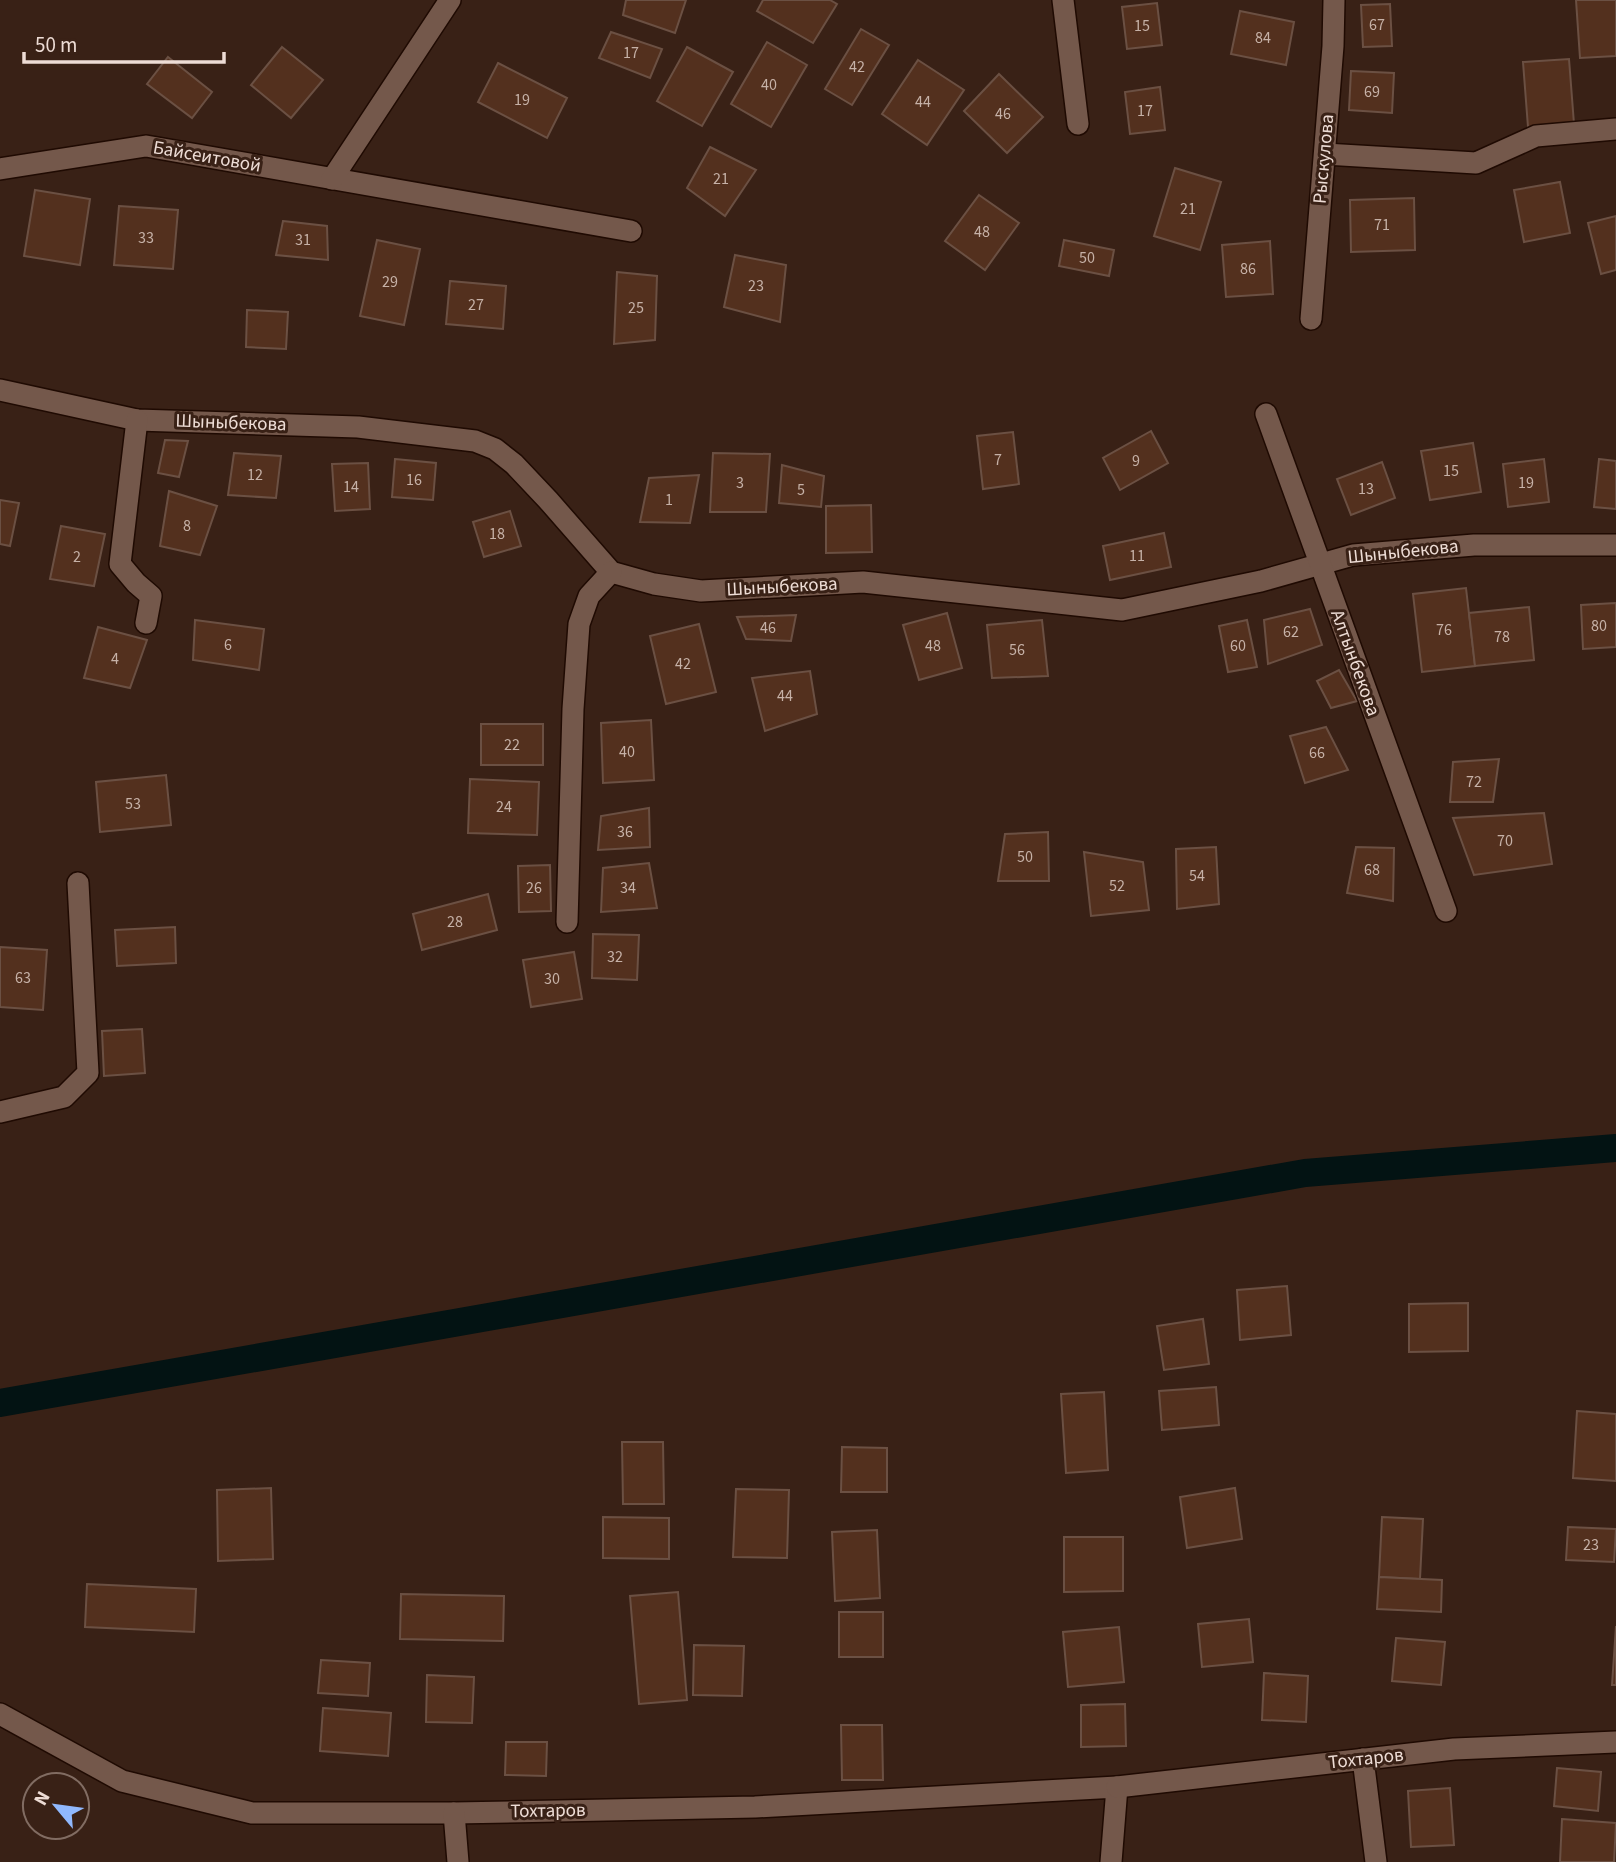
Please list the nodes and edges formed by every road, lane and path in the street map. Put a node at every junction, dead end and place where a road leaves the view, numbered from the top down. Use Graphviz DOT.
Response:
graph roads {
  1 [pos="450,0"];
  2 [pos="1063,0"];
  3 [pos="1334,0"];
  4 [pos="1078,124"];
  5 [pos="1616,129"];
  6 [pos="1325,154"];
  7 [pos="0,169"];
  8 [pos="332,178"];
  9 [pos="631,231"];
  10 [pos="1311,318"];
  11 [pos="0,390"];
  12 [pos="1266,414"];
  13 [pos="137,419"];
  14 [pos="1616,545"];
  15 [pos="1319,564"];
  16 [pos="611,572"];
  17 [pos="146,623"];
  18 [pos="78,883"];
  19 [pos="1446,911"];
  20 [pos="567,922"];
  21 [pos="0,1112"];
  22 [pos="0,1714"];
  23 [pos="1616,1742"];
  24 [pos="1363,1759"];
  25 [pos="1116,1787"];
  26 [pos="454,1813"];
  27 [pos="458,1862"];
  28 [pos="1111,1862"];
  29 [pos="1376,1862"];
  1 -- 8 [label="street"];
  2 -- 4 [label="street"];
  3 -- 6 [label="street, Рыскулова"];
  5 -- 6 [label="street"];
  6 -- 10 [label="street, Рыскулова"];
  7 -- 8 [label="street, Байсеитовой"];
  8 -- 9 [label="street, Байсеитовой"];
  11 -- 13 [label="street, Шыныбекова"];
  12 -- 15 [label="street, Алтынбекова"];
  13 -- 16 [label="street, Шыныбекова"];
  13 -- 17 [label="street"];
  14 -- 15 [label="street, Шыныбекова"];
  15 -- 16 [label="street, Шыныбекова"];
  15 -- 19 [label="street, Алтынбекова"];
  16 -- 20 [label="street"];
  18 -- 21 [label="street"];
  22 -- 26 [label="street, Тохтаров"];
  23 -- 24 [label="street, Тохтаров"];
  24 -- 25 [label="street, Тохтаров"];
  24 -- 29 [label="street"];
  25 -- 26 [label="street, Тохтаров"];
  25 -- 28 [label="street"];
  26 -- 27 [label="street"];
}
